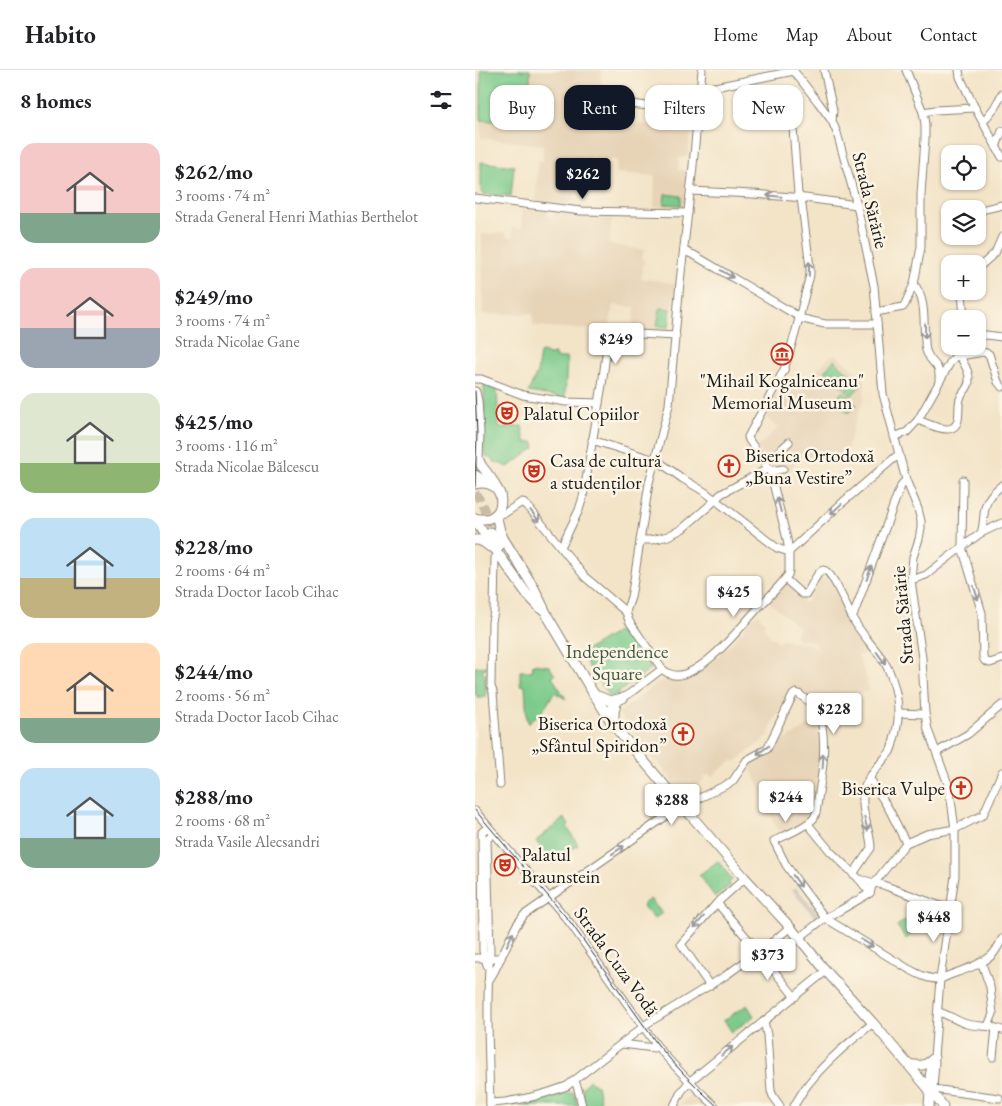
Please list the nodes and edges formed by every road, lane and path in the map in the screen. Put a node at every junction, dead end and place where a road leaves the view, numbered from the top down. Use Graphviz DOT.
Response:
graph roads {
  1 [pos="702,70"];
  2 [pos="824,70"];
  3 [pos="906,70"];
  4 [pos="959,70"];
  5 [pos="793,71"];
  6 [pos="701,85"];
  7 [pos="723,85"];
  8 [pos="1002,94"];
  9 [pos="975,108"];
  10 [pos="923,112"];
  11 [pos="832,121"];
  12 [pos="983,122"];
  13 [pos="697,130"];
  14 [pos="794,130"];
  15 [pos="1002,131"];
  16 [pos="996,147"];
  17 [pos="1002,157"];
  18 [pos="691,191"];
  19 [pos="475,198"];
  20 [pos="801,198"];
  21 [pos="857,205"];
  22 [pos="1002,205"];
  23 [pos="986,209"];
  24 [pos="688,213"];
  25 [pos="1002,237"];
  26 [pos="684,251"];
  27 [pos="986,261"];
  28 [pos="914,284"];
  29 [pos="876,312"];
  30 [pos="799,316"];
  31 [pos="877,324"];
  32 [pos="676,336"];
  33 [pos="986,336"];
  34 [pos="1002,337"];
  35 [pos="960,356"];
  36 [pos="475,379"];
  37 [pos="938,383"];
  38 [pos="1002,387"];
  39 [pos="475,392"];
  40 [pos="599,402"];
  41 [pos="918,420"];
  42 [pos="894,437"];
  43 [pos="592,440"];
  44 [pos="789,442"];
  45 [pos="778,452"];
  46 [pos="899,454"];
  47 [pos="654,460"];
  48 [pos="783,469"];
  49 [pos="769,470"];
  50 [pos="475,475"];
  51 [pos="906,480"];
  52 [pos="963,480"];
  53 [pos="475,484"];
  54 [pos="490,484"];
  55 [pos="1002,485"];
  56 [pos="500,494"];
  57 [pos="715,500"];
  58 [pos="495,516"];
  59 [pos="475,520"];
  60 [pos="1002,523"];
  61 [pos="478,531"];
  62 [pos="492,531"];
  63 [pos="981,533"];
  64 [pos="475,540"];
  65 [pos="640,540"];
  66 [pos="560,546"];
  67 [pos="962,547"];
  68 [pos="789,552"];
  69 [pos="497,557"];
  70 [pos="785,579"];
  71 [pos="911,580"];
  72 [pos="859,602"];
  73 [pos="846,605"];
  74 [pos="540,606"];
  75 [pos="626,612"];
  76 [pos="852,619"];
  77 [pos="1002,659"];
  78 [pos="663,669"];
  79 [pos="593,694"];
  80 [pos="619,701"];
  81 [pos="1002,706"];
  82 [pos="605,712"];
  83 [pos="899,714"];
  84 [pos="925,714"];
  85 [pos="614,726"];
  86 [pos="937,752"];
  87 [pos="1002,772"];
  88 [pos="869,777"];
  89 [pos="500,785"];
  90 [pos="682,806"];
  91 [pos="475,811"];
  92 [pos="807,824"];
  93 [pos="488,826"];
  94 [pos="955,829"];
  95 [pos="494,833"];
  96 [pos="906,843"];
  97 [pos="856,876"];
  98 [pos="745,878"];
  99 [pos="876,882"];
  100 [pos="869,893"];
  101 [pos="549,898"];
  102 [pos="717,903"];
  103 [pos="949,909"];
  104 [pos="825,918"];
  105 [pos="790,927"];
  106 [pos="799,938"];
  107 [pos="1002,939"];
  108 [pos="1000,948"];
  109 [pos="759,952"];
  110 [pos="475,958"];
  111 [pos="487,958"];
  112 [pos="501,958"];
  113 [pos="981,961"];
  114 [pos="826,971"];
  115 [pos="940,979"];
  116 [pos="488,982"];
  117 [pos="710,986"];
  118 [pos="795,997"];
  119 [pos="937,1012"];
  120 [pos="764,1021"];
  121 [pos="1002,1021"];
  122 [pos="873,1023"];
  123 [pos="644,1026"];
  124 [pos="987,1026"];
  125 [pos="999,1029"];
  126 [pos="622,1044"];
  127 [pos="657,1046"];
  128 [pos="993,1057"];
  129 [pos="934,1058"];
  130 [pos="908,1064"];
  131 [pos="575,1081"];
  132 [pos="690,1082"];
  133 [pos="932,1090"];
  134 [pos="999,1098"];
  135 [pos="490,1105"];
  136 [pos="582,1106"];
  137 [pos="674,1106"];
  138 [pos="715,1106"];
  139 [pos="780,1106"];
  140 [pos="794,1106"];
  141 [pos="929,1106"];
  142 [pos="943,1106"];
  1 -- 6 [label="street"];
  2 -- 11 [label="street"];
  3 -- 10 [label="street"];
  4 -- 9 [label="street"];
  5 -- 7 [label="street"];
  5 -- 11 [label="street, Strada Sărărie"];
  8 -- 12 [label="street"];
  9 -- 10 [label="street"];
  9 -- 12 [label="street"];
  10 -- 28 [label="street"];
  11 -- 21 [label="street, Strada Sărărie"];
  12 -- 16 [label="street"];
  13 -- 18 [label="street"];
  14 -- 20 [label="street"];
  15 -- 16 [label="street"];
  16 -- 17 [label="street"];
  20 -- 18 [label="street, one-way"];
  18 -- 24 [label="street"];
  19 -- 24 [label="street"];
  20 -- 21 [label="street"];
  30 -- 20 [label="street, one-way"];
  21 -- 29 [label="street, Strada Sărărie"];
  22 -- 23 [label="street"];
  24 -- 26 [label="street"];
  25 -- 27 [label="street"];
  26 -- 30 [label="street, one-way"];
  26 -- 32 [label="street"];
  28 -- 29 [label="street"];
  28 -- 37 [label="street, one-way"];
  29 -- 31 [label="street, Strada Sărărie"];
  30 -- 31 [label="street"];
  30 -- 49 [label="street"];
  31 -- 42 [label="street, Strada Sărărie"];
  32 -- 40 [label="street"];
  32 -- 47 [label="street"];
  33 -- 34 [label="street"];
  35 -- 37 [label="street"];
  35 -- 38 [label="street"];
  35 -- 41 [label="street"];
  36 -- 40 [label="street"];
  37 -- 41 [label="street"];
  39 -- 56 [label="main road"];
  40 -- 43 [label="street"];
  41 -- 42 [label="street"];
  42 -- 46 [label="street, Strada Sărărie"];
  43 -- 47 [label="street"];
  43 -- 66 [label="street"];
  44 -- 45 [label="street"];
  46 -- 51 [label="street, Strada Sărărie"];
  46 -- 68 [label="street, one-way"];
  47 -- 57 [label="street"];
  47 -- 65 [label="street"];
  48 -- 49 [label="street"];
  49 -- 57 [label="street"];
  68 -- 49 [label="street, one-way"];
  50 -- 54 [label="main road"];
  51 -- 71 [label="street, Strada Sărărie"];
  72 -- 51 [label="street, one-way"];
  52 -- 67 [label="street"];
  53 -- 54 [label="main road"];
  54 -- 56 [label="main road"];
  55 -- 63 [label="street"];
  56 -- 58 [label="main road"];
  57 -- 65 [label="street"];
  57 -- 68 [label="street"];
  58 -- 59 [label="main road"];
  58 -- 61 [label="main road"];
  58 -- 66 [label="street, one-way"];
  58 -- 74 [label="main road"];
  59 -- 61 [label="main road"];
  60 -- 63 [label="street"];
  61 -- 69 [label="main road"];
  62 -- 74 [label="main road"];
  63 -- 67 [label="street"];
  64 -- 69 [label="main road"];
  65 -- 75 [label="street"];
  66 -- 75 [label="street"];
  67 -- 71 [label="street"];
  67 -- 77 [label="street, one-way"];
  68 -- 70 [label="street"];
  69 -- 74 [label="main road"];
  69 -- 89 [label="street"];
  70 -- 73 [label="street"];
  70 -- 78 [label="street"];
  71 -- 84 [label="street, Strada Sărărie"];
  72 -- 73 [label="street"];
  72 -- 76 [label="street"];
  73 -- 76 [label="street"];
  74 -- 79 [label="main road"];
  75 -- 78 [label="street"];
  76 -- 83 [label="street, one-way"];
  78 -- 80 [label="street"];
  79 -- 80 [label="main road"];
  79 -- 82 [label="main road"];
  80 -- 82 [label="street"];
  80 -- 85 [label="main road"];
  81 -- 86 [label="street"];
  82 -- 85 [label="main road"];
  83 -- 84 [label="street"];
  83 -- 88 [label="street"];
  84 -- 86 [label="street, Strada Sărărie"];
  85 -- 90 [label="main road"];
  86 -- 94 [label="street, Strada Sărărie"];
  87 -- 94 [label="street"];
  88 -- 96 [label="street"];
  88 -- 97 [label="street, one-way"];
  92 -- 90 [label="street, one-way"];
  90 -- 98 [label="main road"];
  101 -- 90 [label="street, one-way"];
  91 -- 93 [label="street, Strada Cuza Vodă"];
  92 -- 97 [label="street"];
  92 -- 104 [label="street, one-way"];
  93 -- 95 [label="street, Strada Cuza Vodă"];
  93 -- 111 [label="street"];
  94 -- 96 [label="street"];
  94 -- 103 [label="street, Strada Sărărie"];
  95 -- 101 [label="street, Strada Cuza Vodă"];
  95 -- 111 [label="street"];
  96 -- 99 [label="street"];
  97 -- 99 [label="street"];
  97 -- 100 [label="street"];
  98 -- 102 [label="street"];
  98 -- 105 [label="main road"];
  99 -- 100 [label="street"];
  99 -- 103 [label="street"];
  100 -- 104 [label="street"];
  112 -- 101 [label="street, one-way"];
  101 -- 123 [label="street, Strada Cuza Vodă"];
  102 -- 109 [label="street"];
  102 -- 117 [label="street, one-way"];
  103 -- 115 [label="street, Strada Sărărie"];
  104 -- 106 [label="street"];
  104 -- 115 [label="street, one-way"];
  105 -- 106 [label="main road"];
  105 -- 109 [label="street"];
  106 -- 114 [label="main road"];
  107 -- 108 [label="street"];
  108 -- 113 [label="street"];
  109 -- 117 [label="street"];
  109 -- 118 [label="street"];
  110 -- 111 [label="street"];
  111 -- 112 [label="street"];
  111 -- 116 [label="street"];
  112 -- 116 [label="street"];
  113 -- 115 [label="street"];
  113 -- 124 [label="street"];
  114 -- 118 [label="street"];
  114 -- 122 [label="main road"];
  115 -- 119 [label="street, Strada Sărărie"];
  116 -- 135 [label="street"];
  117 -- 123 [label="street"];
  118 -- 120 [label="street"];
  119 -- 124 [label="street"];
  119 -- 129 [label="street, Strada Sărărie"];
  132 -- 120 [label="street, one-way"];
  120 -- 139 [label="street"];
  121 -- 125 [label="street"];
  122 -- 130 [label="main road"];
  122 -- 140 [label="street"];
  123 -- 126 [label="street"];
  123 -- 127 [label="street, Strada Cuza Vodă"];
  124 -- 125 [label="street"];
  125 -- 128 [label="street"];
  126 -- 127 [label="street"];
  126 -- 131 [label="street"];
  127 -- 132 [label="street, Strada Cuza Vodă"];
  129 -- 130 [label="main road"];
  129 -- 133 [label="street, Strada Sărărie"];
  130 -- 133 [label="main road"];
  131 -- 135 [label="street"];
  131 -- 136 [label="street"];
  132 -- 137 [label="street"];
  132 -- 138 [label="street, Strada Cuza Vodă"];
  133 -- 134 [label="street"];
  133 -- 141 [label="main road, Strada Sărărie"];
  133 -- 142 [label="main road"];
}
